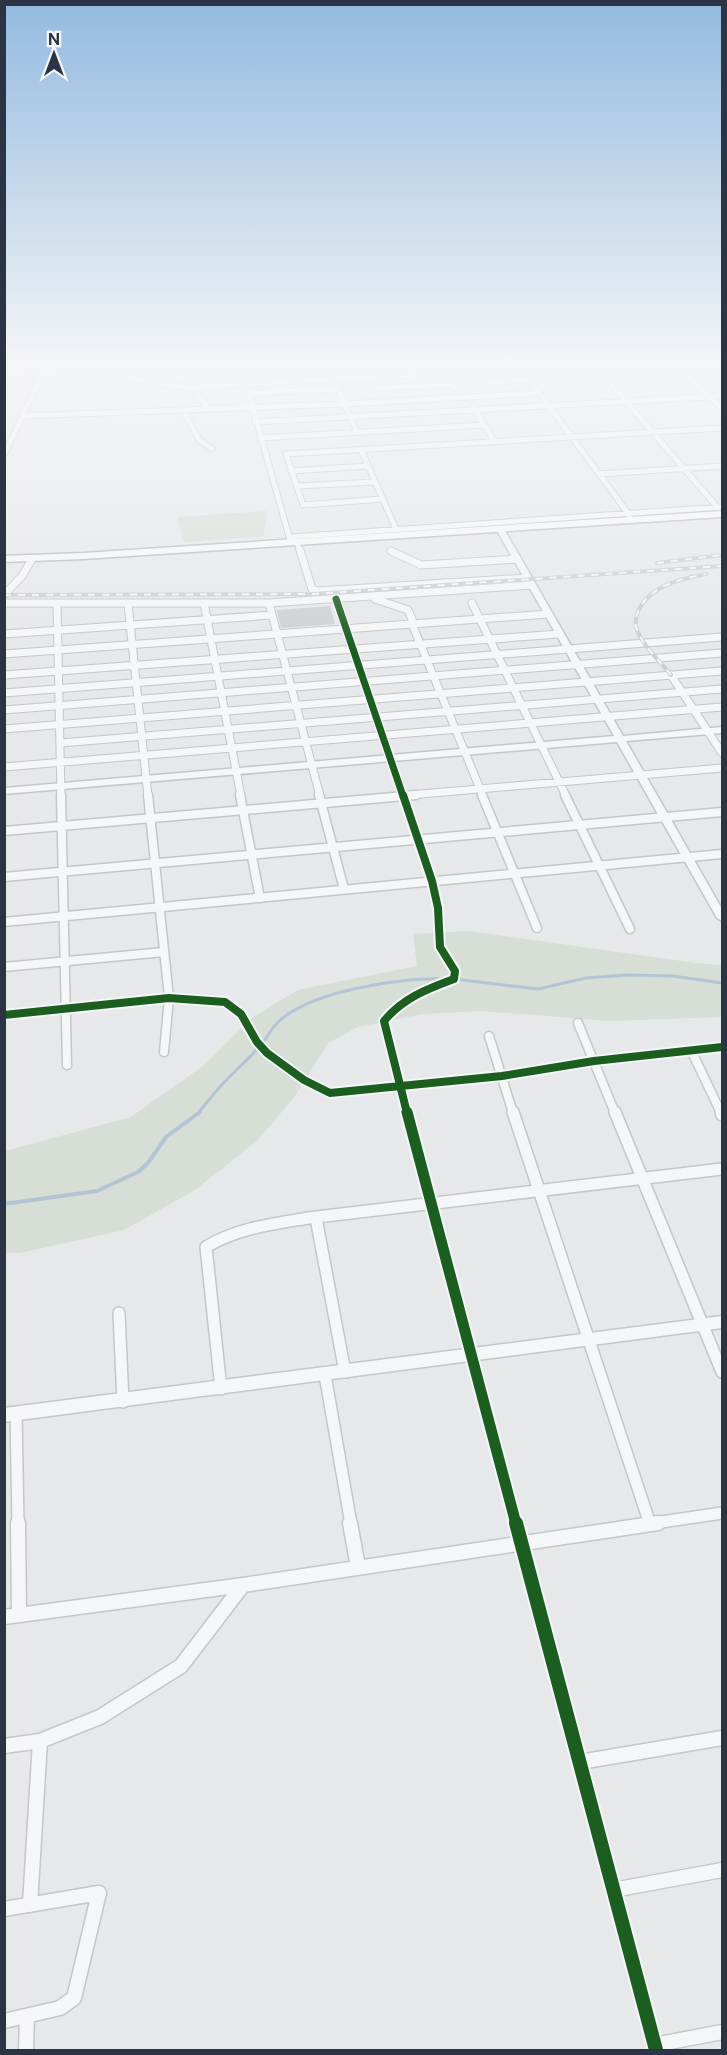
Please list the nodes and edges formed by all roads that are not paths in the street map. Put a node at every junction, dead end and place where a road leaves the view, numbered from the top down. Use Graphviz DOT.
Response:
graph roads {
  1 [pos="266,458"];
  2 [pos="287,458"];
  3 [pos="364,458"];
  4 [pos="587,458"];
  5 [pos="675,458"];
  6 [pos="368,466"];
  7 [pos="723,466"];
  8 [pos="684,468"];
  9 [pos="291,471"];
  10 [pos="599,474"];
  11 [pos="375,482"];
  12 [pos="297,486"];
  13 [pos="383,500"];
  14 [pos="721,510"];
  15 [pos="631,517"];
  16 [pos="396,529"];
  17 [pos="500,529"];
  18 [pos="292,540"];
  19 [pos="391,551"];
  20 [pos="32,559"];
  21 [pos="517,559"];
  22 [pos="4,560"];
  23 [pos="462,563"];
  24 [pos="472,581"];
  25 [pos="529,581"];
  26 [pos="4,595"];
  27 [pos="370,597"];
  28 [pos="336,599"];
  29 [pos="4,603"];
  30 [pos="57,603"];
  31 [pos="204,603"];
  32 [pos="269,603"];
  33 [pos="472,603"];
  34 [pos="128,604"];
  35 [pos="548,614"];
  36 [pos="272,615"];
  37 [pos="478,619"];
  38 [pos="207,620"];
  39 [pos="413,624"];
  40 [pos="130,625"];
  41 [pos="346,629"];
  42 [pos="58,630"];
  43 [pos="559,633"];
  44 [pos="4,634"];
  45 [pos="277,634"];
  46 [pos="723,637"];
  47 [pos="707,638"];
  48 [pos="211,639"];
  49 [pos="488,639"];
  50 [pos="420,644"];
  51 [pos="132,645"];
  52 [pos="353,649"];
  53 [pos="568,649"];
  54 [pos="58,650"];
  55 [pos="4,654"];
  56 [pos="283,654"];
  57 [pos="495,654"];
  58 [pos="721,656"];
  59 [pos="215,659"];
  60 [pos="426,660"];
  61 [pos="135,665"];
  62 [pos="358,665"];
  63 [pos="577,665"];
  64 [pos="59,671"];
  65 [pos="287,671"];
  66 [pos="503,671"];
  67 [pos="723,671"];
  68 [pos="4,675"];
  69 [pos="671,675"];
  70 [pos="218,676"];
  71 [pos="433,676"];
  72 [pos="136,682"];
  73 [pos="364,682"];
  74 [pos="587,682"];
  75 [pos="59,688"];
  76 [pos="291,688"];
  77 [pos="512,688"];
  78 [pos="723,689"];
  79 [pos="682,692"];
  80 [pos="4,693"];
  81 [pos="221,693"];
  82 [pos="440,694"];
  83 [pos="370,699"];
  84 [pos="597,699"];
  85 [pos="138,700"];
  86 [pos="296,705"];
  87 [pos="520,705"];
  88 [pos="59,706"];
  89 [pos="723,707"];
  90 [pos="4,710"];
  91 [pos="694,710"];
  92 [pos="225,711"];
  93 [pos="448,711"];
  94 [pos="376,717"];
  95 [pos="607,717"];
  96 [pos="140,718"];
  97 [pos="301,723"];
  98 [pos="60,724"];
  99 [pos="529,724"];
  100 [pos="4,729"];
  101 [pos="228,729"];
  102 [pos="455,730"];
  103 [pos="723,730"];
  104 [pos="708,731"];
  105 [pos="142,736"];
  106 [pos="382,736"];
  107 [pos="619,738"];
  108 [pos="306,742"];
  109 [pos="60,743"];
  110 [pos="540,745"];
  111 [pos="232,748"];
  112 [pos="464,752"];
  113 [pos="723,753"];
  114 [pos="144,756"];
  115 [pos="390,758"];
  116 [pos="60,763"];
  117 [pos="312,765"];
  118 [pos="4,767"];
  119 [pos="723,768"];
  120 [pos="236,771"];
  121 [pos="640,776"];
  122 [pos="146,779"];
  123 [pos="558,783"];
  124 [pos="61,786"];
  125 [pos="480,789"];
  126 [pos="4,791"];
  127 [pos="403,796"];
  128 [pos="322,803"];
  129 [pos="243,810"];
  130 [pos="723,812"];
  131 [pos="664,817"];
  132 [pos="150,818"];
  133 [pos="579,825"];
  134 [pos="62,826"];
  135 [pos="4,831"];
  136 [pos="498,832"];
  137 [pos="417,839"];
  138 [pos="333,847"];
  139 [pos="723,854"];
  140 [pos="252,855"];
  141 [pos="687,857"];
  142 [pos="155,863"];
  143 [pos="599,865"];
  144 [pos="63,872"];
  145 [pos="514,873"];
  146 [pos="4,877"];
  147 [pos="432,881"];
  148 [pos="344,890"];
  149 [pos="260,897"];
  150 [pos="159,907"];
  151 [pos="64,916"];
  152 [pos="723,918"];
  153 [pos="4,922"];
  154 [pos="537,928"];
  155 [pos="630,928"];
  156 [pos="164,951"];
  157 [pos="65,961"];
  158 [pos="4,967"];
  159 [pos="169,998"];
  160 [pos="66,1008"];
  161 [pos="4,1015"];
  162 [pos="578,1023"];
  163 [pos="489,1036"];
  164 [pos="723,1047"];
  165 [pos="691,1050"];
  166 [pos="164,1052"];
  167 [pos="594,1061"];
  168 [pos="67,1065"];
  169 [pos="502,1076"];
  170 [pos="401,1087"];
  171 [pos="723,1115"];
  172 [pos="723,1169"];
  173 [pos="642,1178"];
  174 [pos="537,1191"];
  175 [pos="432,1204"];
  176 [pos="316,1218"];
  177 [pos="119,1312"];
  178 [pos="723,1322"];
  179 [pos="703,1324"];
  180 [pos="588,1340"];
  181 [pos="472,1355"];
  182 [pos="345,1372"];
  183 [pos="723,1372"];
  184 [pos="325,1375"];
  185 [pos="221,1389"];
  186 [pos="123,1402"];
  187 [pos="10,1414"];
  188 [pos="723,1513"];
  189 [pos="650,1524"];
  190 [pos="522,1543"];
  191 [pos="358,1567"];
  192 [pos="243,1585"];
  193 [pos="19,1614"];
  194 [pos="4,1617"];
  195 [pos="723,1738"];
  196 [pos="40,1741"];
  197 [pos="4,1746"];
  198 [pos="580,1762"];
  199 [pos="723,1870"];
  200 [pos="613,1890"];
  201 [pos="30,1905"];
  202 [pos="4,1909"];
  203 [pos="27,2017"];
  204 [pos="4,2021"];
  205 [pos="723,2032"];
  206 [pos="655,2048"];
  207 [pos="27,2050"];
  1 -- 18 [label="street"];
  2 -- 9 [label="street"];
  3 -- 6 [label="street"];
  4 -- 10 [label="street"];
  5 -- 8 [label="street"];
  6 -- 9 [label="street"];
  6 -- 11 [label="street"];
  7 -- 8 [label="street"];
  8 -- 10 [label="street"];
  8 -- 14 [label="street"];
  9 -- 12 [label="street"];
  10 -- 15 [label="street"];
  11 -- 12 [label="street"];
  11 -- 13 [label="street"];
  12 -- 13 [label="street"];
  13 -- 16 [label="street"];
  14 -- 15 [label="highway"];
  15 -- 16 [label="street"];
  15 -- 17 [label="highway"];
  16 -- 18 [label="street"];
  17 -- 18 [label="highway"];
  17 -- 21 [label="street"];
  18 -- 20 [label="highway"];
  18 -- 24 [label="street"];
  19 -- 23 [label="street"];
  20 -- 22 [label="highway"];
  20 -- 26 [label="street"];
  21 -- 23 [label="street"];
  21 -- 25 [label="street"];
  23 -- 24 [label="street"];
  24 -- 25 [label="street"];
  25 -- 27 [label="street"];
  25 -- 35 [label="street"];
  27 -- 28 [label="street"];
  27 -- 39 [label="street"];
  28 -- 32 [label="street"];
  28 -- 41 [label="street"];
  29 -- 30 [label="street"];
  30 -- 34 [label="street"];
  30 -- 42 [label="street"];
  31 -- 32 [label="street"];
  31 -- 34 [label="street"];
  31 -- 38 [label="street"];
  32 -- 36 [label="street"];
  33 -- 37 [label="street"];
  34 -- 40 [label="street"];
  35 -- 37 [label="street"];
  35 -- 43 [label="street"];
  36 -- 38 [label="street"];
  36 -- 45 [label="street"];
  37 -- 39 [label="street"];
  37 -- 49 [label="street"];
  38 -- 40 [label="street"];
  38 -- 48 [label="street"];
  39 -- 41 [label="street"];
  39 -- 50 [label="street"];
  40 -- 42 [label="street"];
  40 -- 51 [label="street"];
  41 -- 45 [label="street"];
  41 -- 52 [label="street"];
  42 -- 44 [label="street"];
  42 -- 54 [label="street"];
  43 -- 49 [label="street"];
  43 -- 53 [label="street"];
  45 -- 48 [label="street"];
  45 -- 56 [label="street"];
  46 -- 47 [label="street"];
  47 -- 53 [label="street"];
  47 -- 58 [label="street"];
  48 -- 51 [label="street"];
  48 -- 59 [label="street"];
  49 -- 50 [label="street"];
  49 -- 57 [label="street"];
  50 -- 52 [label="street"];
  50 -- 60 [label="street"];
  51 -- 54 [label="street"];
  51 -- 61 [label="street"];
  52 -- 56 [label="street"];
  52 -- 62 [label="street"];
  53 -- 57 [label="street"];
  53 -- 63 [label="street"];
  54 -- 55 [label="street"];
  54 -- 64 [label="street"];
  56 -- 59 [label="street"];
  56 -- 65 [label="street"];
  57 -- 60 [label="street"];
  57 -- 66 [label="street"];
  58 -- 63 [label="street"];
  59 -- 61 [label="street"];
  59 -- 70 [label="street"];
  60 -- 62 [label="street"];
  60 -- 71 [label="street"];
  61 -- 64 [label="street"];
  61 -- 72 [label="street"];
  62 -- 65 [label="street"];
  62 -- 73 [label="street"];
  63 -- 66 [label="street"];
  63 -- 74 [label="street"];
  64 -- 68 [label="street"];
  64 -- 75 [label="street"];
  65 -- 70 [label="street"];
  65 -- 76 [label="street"];
  66 -- 71 [label="street"];
  66 -- 77 [label="street"];
  67 -- 69 [label="street"];
  69 -- 74 [label="street"];
  69 -- 79 [label="street"];
  70 -- 72 [label="street"];
  70 -- 81 [label="street"];
  71 -- 73 [label="street"];
  71 -- 82 [label="street"];
  72 -- 75 [label="street"];
  72 -- 85 [label="street"];
  73 -- 76 [label="street"];
  73 -- 83 [label="street"];
  74 -- 77 [label="street"];
  74 -- 84 [label="street"];
  75 -- 80 [label="street"];
  75 -- 88 [label="street"];
  76 -- 81 [label="street"];
  76 -- 86 [label="street"];
  77 -- 82 [label="street"];
  77 -- 87 [label="street"];
  78 -- 79 [label="street"];
  79 -- 84 [label="street"];
  79 -- 91 [label="street"];
  81 -- 85 [label="street"];
  81 -- 92 [label="street"];
  82 -- 83 [label="street"];
  82 -- 93 [label="street"];
  83 -- 86 [label="street"];
  83 -- 94 [label="street"];
  84 -- 87 [label="street"];
  84 -- 95 [label="street"];
  85 -- 88 [label="street"];
  85 -- 96 [label="street"];
  86 -- 92 [label="street"];
  86 -- 97 [label="street"];
  87 -- 93 [label="street"];
  87 -- 99 [label="street"];
  88 -- 90 [label="street"];
  88 -- 98 [label="street"];
  89 -- 91 [label="street"];
  91 -- 95 [label="street"];
  91 -- 104 [label="street"];
  92 -- 96 [label="street"];
  92 -- 101 [label="street"];
  93 -- 94 [label="street"];
  93 -- 102 [label="street"];
  94 -- 97 [label="street"];
  94 -- 106 [label="street"];
  95 -- 99 [label="street"];
  95 -- 107 [label="street"];
  96 -- 98 [label="street"];
  96 -- 105 [label="street"];
  97 -- 101 [label="street"];
  97 -- 108 [label="street"];
  98 -- 100 [label="street"];
  98 -- 109 [label="street"];
  99 -- 102 [label="street"];
  99 -- 110 [label="street"];
  101 -- 105 [label="street"];
  101 -- 111 [label="street"];
  102 -- 106 [label="street"];
  102 -- 112 [label="street"];
  103 -- 104 [label="street"];
  104 -- 107 [label="street"];
  104 -- 113 [label="street"];
  105 -- 109 [label="street"];
  105 -- 114 [label="street"];
  106 -- 108 [label="street"];
  106 -- 115 [label="street"];
  107 -- 110 [label="street"];
  107 -- 121 [label="street"];
  108 -- 111 [label="street"];
  108 -- 117 [label="street"];
  109 -- 116 [label="street"];
  110 -- 112 [label="street"];
  110 -- 123 [label="street"];
  111 -- 114 [label="street"];
  111 -- 120 [label="street"];
  112 -- 115 [label="street"];
  112 -- 125 [label="street"];
  114 -- 116 [label="street"];
  114 -- 122 [label="street"];
  115 -- 117 [label="street"];
  115 -- 127 [label="street"];
  116 -- 118 [label="street"];
  116 -- 124 [label="street"];
  117 -- 120 [label="street"];
  117 -- 128 [label="street"];
  119 -- 121 [label="street"];
  120 -- 122 [label="street"];
  120 -- 129 [label="street"];
  121 -- 123 [label="street"];
  121 -- 131 [label="street"];
  122 -- 124 [label="street"];
  122 -- 132 [label="street"];
  123 -- 125 [label="street"];
  123 -- 133 [label="street"];
  124 -- 126 [label="street"];
  124 -- 134 [label="street"];
  125 -- 127 [label="street"];
  125 -- 136 [label="street"];
  127 -- 128 [label="street"];
  127 -- 137 [label="street"];
  128 -- 129 [label="street"];
  128 -- 138 [label="street"];
  129 -- 132 [label="street"];
  129 -- 140 [label="street"];
  130 -- 131 [label="street"];
  131 -- 133 [label="street"];
  131 -- 141 [label="street"];
  132 -- 134 [label="street"];
  132 -- 142 [label="street"];
  133 -- 136 [label="street"];
  133 -- 143 [label="street"];
  134 -- 135 [label="street"];
  134 -- 144 [label="street"];
  136 -- 137 [label="street"];
  136 -- 145 [label="street"];
  137 -- 138 [label="street"];
  137 -- 147 [label="street"];
  138 -- 140 [label="street"];
  138 -- 148 [label="street"];
  139 -- 141 [label="street"];
  140 -- 142 [label="street"];
  140 -- 149 [label="street"];
  141 -- 143 [label="street"];
  141 -- 152 [label="street"];
  142 -- 144 [label="street"];
  142 -- 150 [label="street"];
  143 -- 145 [label="street"];
  143 -- 155 [label="street"];
  144 -- 146 [label="street"];
  144 -- 151 [label="street"];
  145 -- 147 [label="street"];
  145 -- 154 [label="street"];
  147 -- 148 [label="street"];
  147 -- 170 [label="street"];
  148 -- 149 [label="street"];
  149 -- 150 [label="street"];
  150 -- 151 [label="street"];
  150 -- 156 [label="street"];
  151 -- 153 [label="street"];
  151 -- 157 [label="street"];
  156 -- 157 [label="street"];
  156 -- 159 [label="street"];
  157 -- 158 [label="street"];
  157 -- 160 [label="street"];
  159 -- 160 [label="street"];
  159 -- 166 [label="street"];
  159 -- 170 [label="street"];
  160 -- 161 [label="street"];
  160 -- 168 [label="street"];
  162 -- 167 [label="street"];
  163 -- 169 [label="street"];
  164 -- 165 [label="street"];
  165 -- 167 [label="street"];
  165 -- 171 [label="street"];
  167 -- 169 [label="street"];
  167 -- 173 [label="street"];
  169 -- 170 [label="street"];
  169 -- 174 [label="street"];
  170 -- 175 [label="street"];
  172 -- 173 [label="street"];
  173 -- 174 [label="street"];
  173 -- 179 [label="street"];
  174 -- 175 [label="street"];
  174 -- 180 [label="street"];
  175 -- 176 [label="street"];
  175 -- 181 [label="street"];
  176 -- 182 [label="street"];
  176 -- 185 [label="street"];
  177 -- 186 [label="street"];
  178 -- 179 [label="street"];
  179 -- 180 [label="street"];
  179 -- 183 [label="street"];
  180 -- 181 [label="street"];
  180 -- 189 [label="street"];
  181 -- 182 [label="street"];
  181 -- 190 [label="street"];
  182 -- 184 [label="street"];
  184 -- 185 [label="street"];
  184 -- 191 [label="street"];
  185 -- 186 [label="street"];
  186 -- 187 [label="street"];
  187 -- 193 [label="street"];
  188 -- 189 [label="street"];
  189 -- 190 [label="street"];
  190 -- 191 [label="street"];
  190 -- 198 [label="street"];
  191 -- 192 [label="street"];
  192 -- 193 [label="street"];
  192 -- 196 [label="street"];
  193 -- 194 [label="street"];
  195 -- 198 [label="street"];
  196 -- 197 [label="street"];
  196 -- 201 [label="street"];
  198 -- 200 [label="street"];
  199 -- 200 [label="street"];
  200 -- 206 [label="street"];
  201 -- 202 [label="street"];
  201 -- 203 [label="street"];
  203 -- 204 [label="street"];
  203 -- 207 [label="street"];
  205 -- 206 [label="street"];
}
